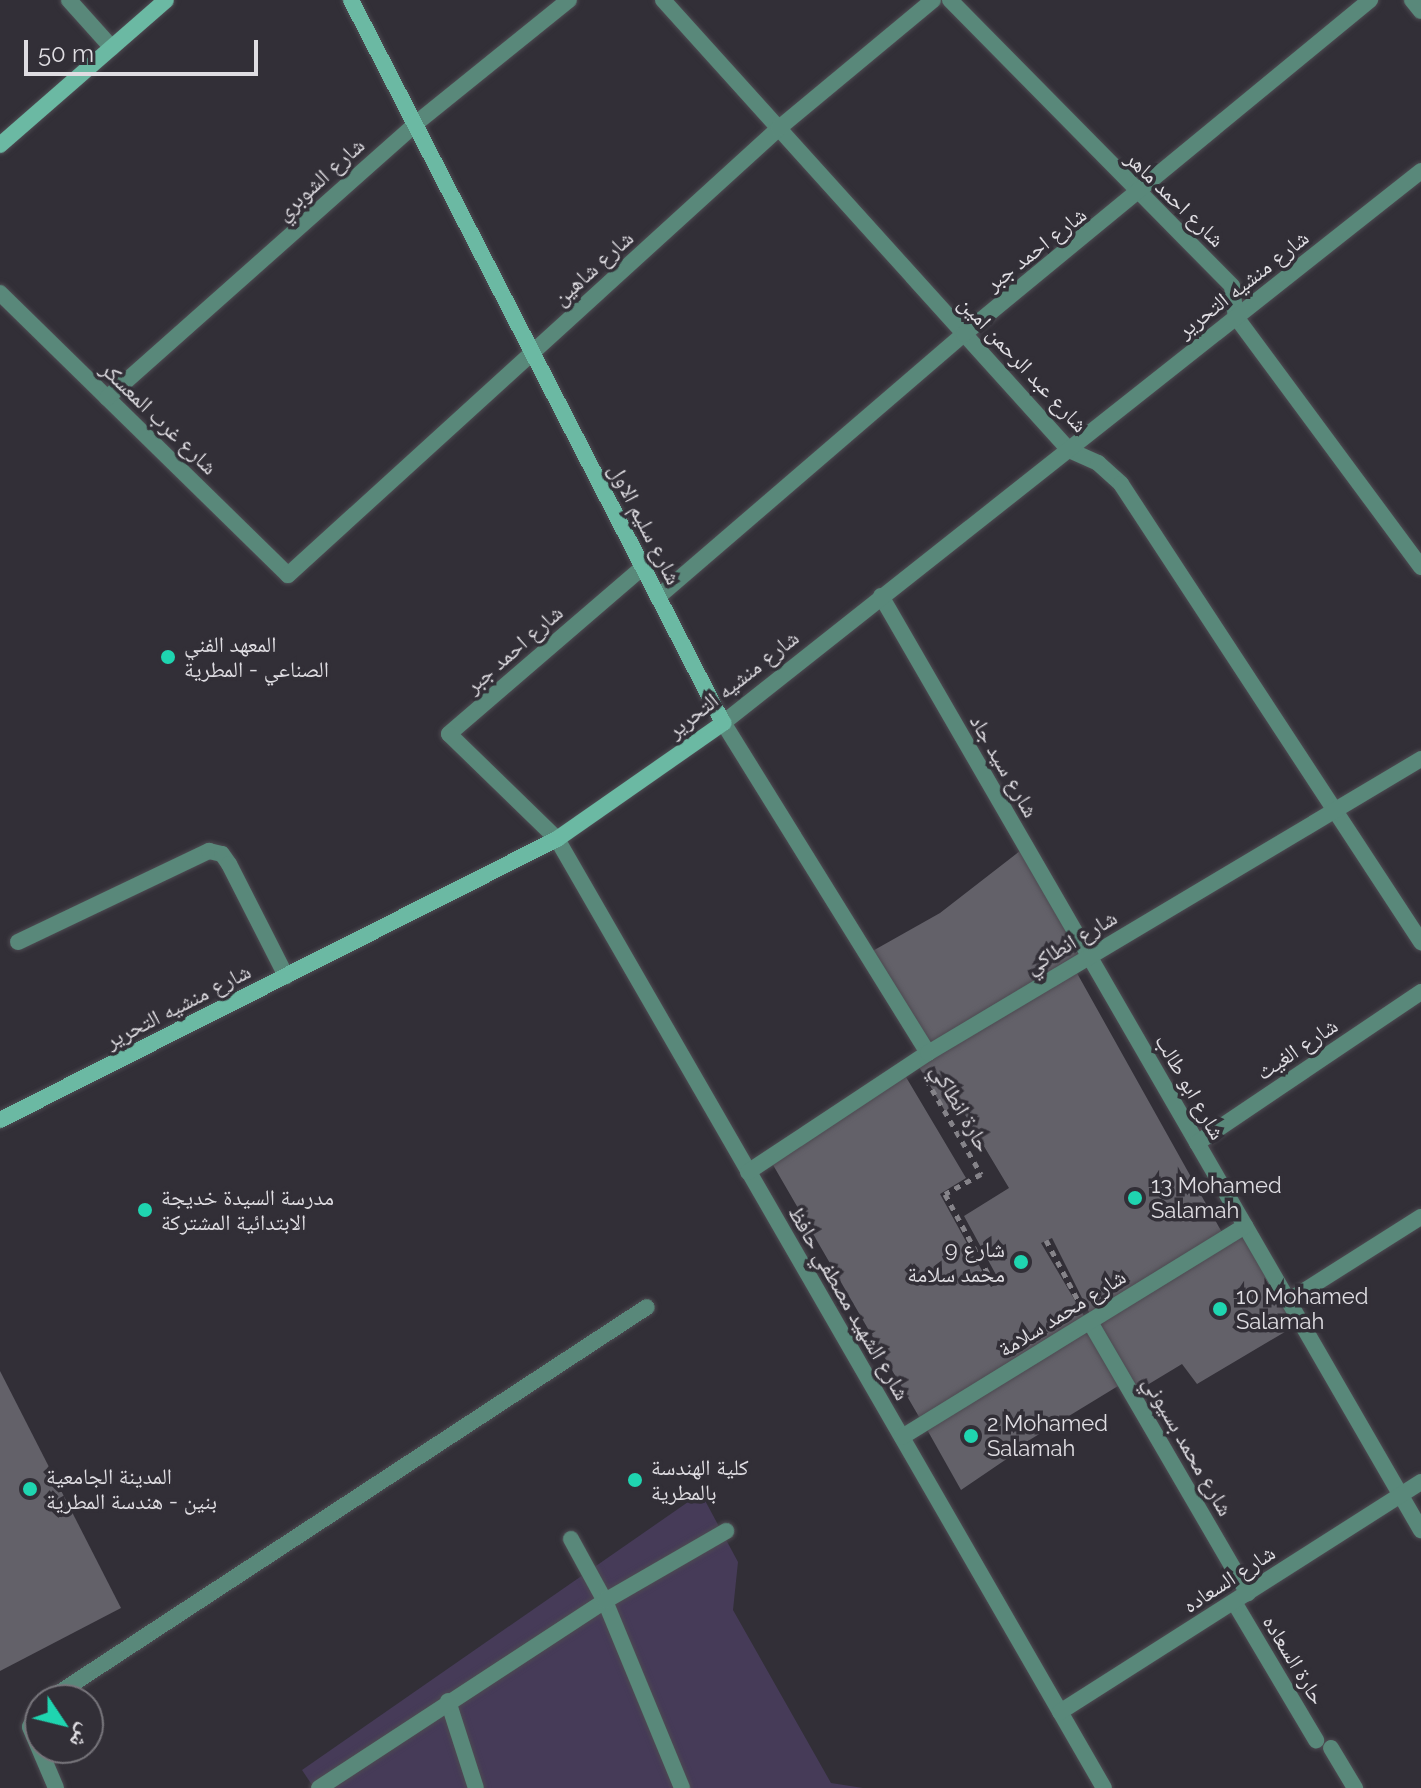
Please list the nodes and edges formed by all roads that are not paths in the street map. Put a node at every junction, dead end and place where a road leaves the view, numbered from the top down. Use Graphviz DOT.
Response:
graph roads {
  1 [pos="69,0"];
  2 [pos="166,0"];
  3 [pos="351,0"];
  4 [pos="569,0"];
  5 [pos="663,0"];
  6 [pos="933,0"];
  7 [pos="950,0"];
  8 [pos="1370,0"];
  9 [pos="1412,0"];
  10 [pos="1421,11"];
  11 [pos="112,48"];
  12 [pos="414,125"];
  13 [pos="779,128"];
  14 [pos="0,145"];
  15 [pos="1421,171"];
  16 [pos="1138,196"];
  17 [pos="0,293"];
  18 [pos="1236,317"];
  19 [pos="964,334"];
  20 [pos="532,353"];
  21 [pos="107,398"];
  22 [pos="1069,450"];
  23 [pos="643,567"];
  24 [pos="1421,567"];
  25 [pos="288,575"];
  26 [pos="881,596"];
  27 [pos="658,597"];
  28 [pos="723,723"];
  29 [pos="1421,759"];
  30 [pos="1333,810"];
  31 [pos="557,839"];
  32 [pos="18,942"];
  33 [pos="1421,942"];
  34 [pos="1089,957"];
  35 [pos="286,976"];
  36 [pos="1421,992"];
  37 [pos="922,1057"];
  38 [pos="0,1120"];
  39 [pos="1197,1143"];
  40 [pos="748,1172"];
  41 [pos="1421,1217"];
  42 [pos="1245,1226"];
  43 [pos="1288,1301"];
  44 [pos="647,1307"];
  45 [pos="1090,1322"];
  46 [pos="902,1437"];
  47 [pos="1421,1482"];
  48 [pos="1401,1495"];
  49 [pos="1421,1530"];
  50 [pos="726,1531"];
  51 [pos="571,1539"];
  52 [pos="1241,1597"];
  53 [pos="605,1601"];
  54 [pos="72,1684"];
  55 [pos="448,1701"];
  56 [pos="1060,1712"];
  57 [pos="46,1764"];
  58 [pos="56,1788"];
  59 [pos="319,1788"];
  60 [pos="476,1788"];
  61 [pos="682,1788"];
  62 [pos="1104,1788"];
  63 [pos="1355,1788"];
  1 -- 11 [label="street"];
  2 -- 11 [label="street"];
  3 -- 12 [label="street, شارع سليم الاول"];
  4 -- 12 [label="street, شارع الشوبري"];
  5 -- 13 [label="street, شارع عبد الرحمن امين"];
  6 -- 13 [label="street, شارع شاهين"];
  7 -- 16 [label="street, شارع احمد ماهر"];
  8 -- 16 [label="street, شارع احمد جبر"];
  9 -- 10 [label="street"];
  11 -- 14 [label="street"];
  12 -- 20 [label="street, شارع سليم الاول"];
  12 -- 21 [label="street, شارع الشوبري"];
  13 -- 19 [label="street, شارع عبد الرحمن امين"];
  13 -- 20 [label="street, شارع شاهين"];
  15 -- 18 [label="street, شارع منشيه التحرير"];
  16 -- 18 [label="street, شارع احمد ماهر"];
  16 -- 19 [label="street, شارع احمد جبر"];
  17 -- 21 [label="street, شارع غرب المعسكر"];
  18 -- 22 [label="street, شارع منشيه التحرير"];
  18 -- 24 [label="street, شارع احمد ماهر"];
  19 -- 22 [label="street, شارع عبد الرحمن امين"];
  19 -- 27 [label="street, شارع احمد جبر"];
  20 -- 23 [label="street, شارع سليم الاول"];
  20 -- 25 [label="street, شارع شاهين"];
  21 -- 25 [label="street, شارع غرب المعسكر"];
  22 -- 26 [label="street, شارع منشيه التحرير"];
  22 -- 30 [label="street, شارع عبد الرحمن امين"];
  23 -- 27 [label="street, شارع سليم الاول"];
  23 -- 31 [label="street, شارع احمد جبر"];
  26 -- 28 [label="street, شارع منشيه التحرير"];
  26 -- 34 [label="street, شارع سيد جاد"];
  27 -- 28 [label="street, شارع سليم الاول"];
  28 -- 31 [label="street, شارع منشيه التحرير"];
  28 -- 37 [label="street, شارع سليم الاول"];
  29 -- 30 [label="street, شارع انطاكي"];
  30 -- 33 [label="street, شارع عبد الرحمن امين"];
  30 -- 34 [label="street, شارع انطاكي"];
  31 -- 35 [label="street, شارع منشيه التحرير"];
  31 -- 40 [label="street, شارع الشهيد مصطفي حافظ"];
  32 -- 35 [label="street"];
  34 -- 37 [label="street, شارع انطاكي"];
  34 -- 39 [label="street, شارع ابو طالب"];
  35 -- 38 [label="street, شارع منشيه التحرير"];
  36 -- 39 [label="street, شارع الغيث"];
  37 -- 40 [label="street, شارع انطاكي"];
  39 -- 42 [label="street, شارع ابو طالب"];
  40 -- 46 [label="street, شارع الشهيد مصطفي حافظ"];
  41 -- 43 [label="street"];
  42 -- 43 [label="street, شارع ابو طالب"];
  42 -- 45 [label="street, شارع محمد سلامة"];
  43 -- 48 [label="street, شارع ابو طالب"];
  44 -- 54 [label="street"];
  45 -- 46 [label="street, شارع محمد سلامة"];
  45 -- 52 [label="street, شارع محمد بسيوني"];
  46 -- 56 [label="street, شارع الشهيد مصطفي حافظ"];
  47 -- 48 [label="street, شارع السعاده"];
  48 -- 49 [label="street, شارع ابو طالب"];
  48 -- 52 [label="street, شارع السعاده"];
  50 -- 53 [label="street"];
  51 -- 53 [label="street"];
  52 -- 56 [label="street, شارع السعاده"];
  52 -- 63 [label="street, حارة السعاده"];
  53 -- 55 [label="street"];
  53 -- 61 [label="street"];
  55 -- 59 [label="street"];
  55 -- 60 [label="street"];
  56 -- 62 [label="street, شارع الشهيد مصطفي حافظ"];
  57 -- 58 [label="street"];
}
